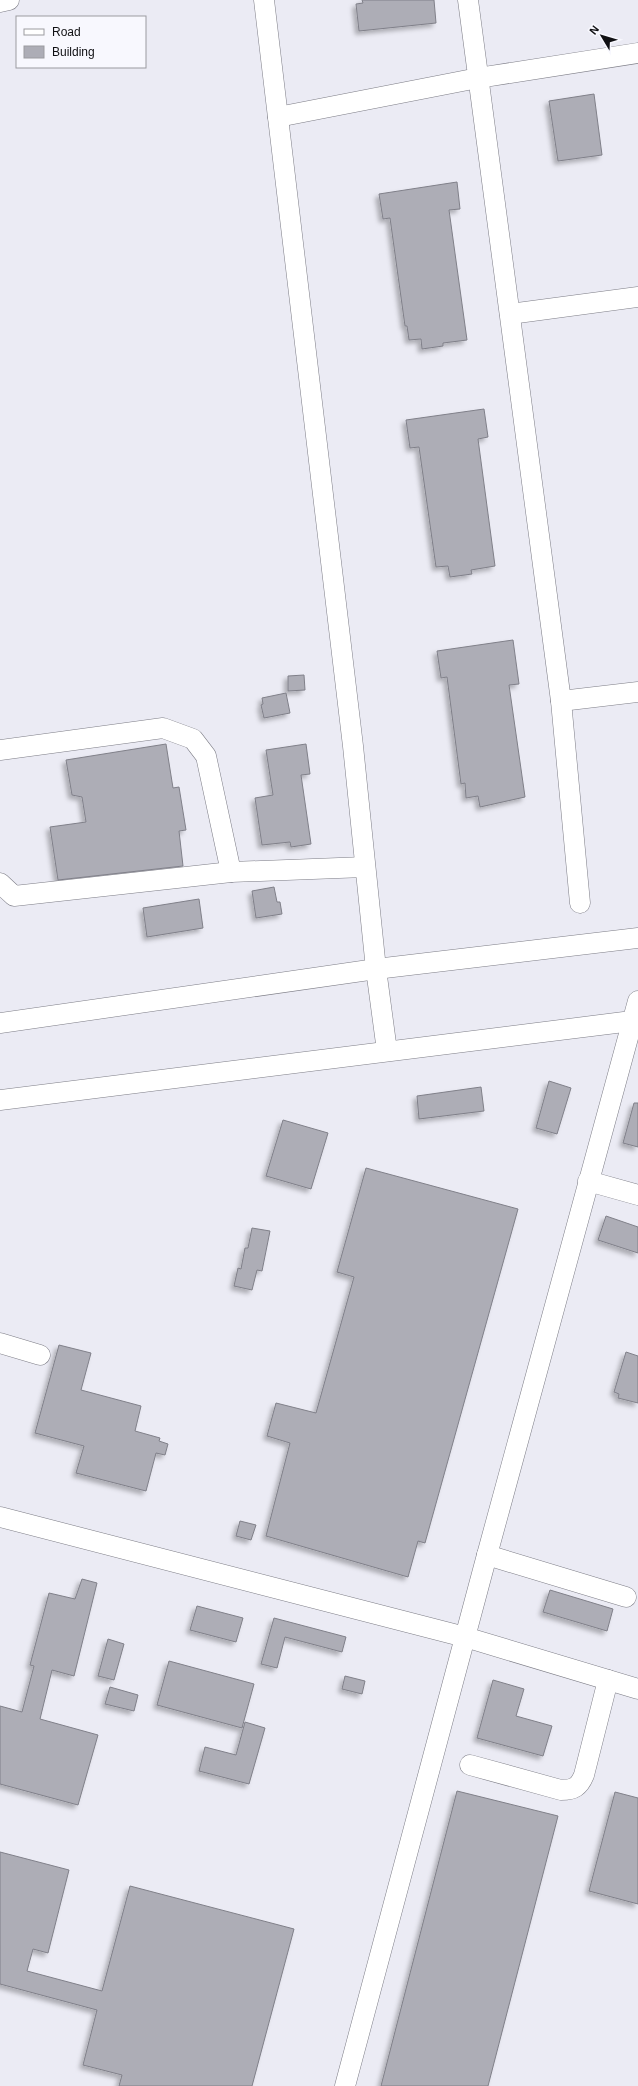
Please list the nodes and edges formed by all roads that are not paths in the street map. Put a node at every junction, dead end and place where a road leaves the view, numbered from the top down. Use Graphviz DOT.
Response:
graph roads {
  1 [pos="9,0"];
  2 [pos="264,0"];
  3 [pos="468,0"];
  4 [pos="0,2"];
  5 [pos="638,53"];
  6 [pos="478,78"];
  7 [pos="278,117"];
  8 [pos="638,297"];
  9 [pos="510,314"];
  10 [pos="638,692"];
  11 [pos="562,701"];
  12 [pos="0,750"];
  13 [pos="365,867"];
  14 [pos="230,872"];
  15 [pos="0,883"];
  16 [pos="580,902"];
  17 [pos="638,938"];
  18 [pos="376,969"];
  19 [pos="638,1002"];
  20 [pos="632,1021"];
  21 [pos="0,1023"];
  22 [pos="387,1051"];
  23 [pos="0,1100"];
  24 [pos="588,1181"];
  25 [pos="638,1195"];
  26 [pos="0,1343"];
  27 [pos="40,1355"];
  28 [pos="0,1517"];
  29 [pos="487,1555"];
  30 [pos="626,1597"];
  31 [pos="465,1637"];
  32 [pos="608,1680"];
  33 [pos="638,1689"];
  34 [pos="470,1765"];
  35 [pos="345,2086"];
  1 -- 4 [label="street"];
  2 -- 7 [label="street"];
  3 -- 6 [label="street"];
  5 -- 6 [label="street"];
  6 -- 7 [label="street"];
  6 -- 9 [label="street"];
  7 -- 13 [label="street"];
  8 -- 9 [label="street"];
  9 -- 11 [label="street"];
  10 -- 11 [label="street"];
  11 -- 16 [label="street"];
  12 -- 14 [label="street"];
  13 -- 14 [label="street"];
  13 -- 18 [label="street"];
  14 -- 15 [label="street"];
  17 -- 18 [label="street"];
  18 -- 21 [label="street"];
  18 -- 22 [label="street"];
  19 -- 20 [label="street"];
  20 -- 22 [label="street"];
  20 -- 24 [label="street"];
  22 -- 23 [label="street"];
  24 -- 25 [label="street"];
  24 -- 29 [label="street"];
  26 -- 27 [label="street"];
  28 -- 31 [label="street"];
  29 -- 30 [label="street"];
  29 -- 31 [label="street"];
  31 -- 32 [label="street"];
  31 -- 35 [label="street"];
  32 -- 33 [label="street"];
  32 -- 34 [label="street"];
}
